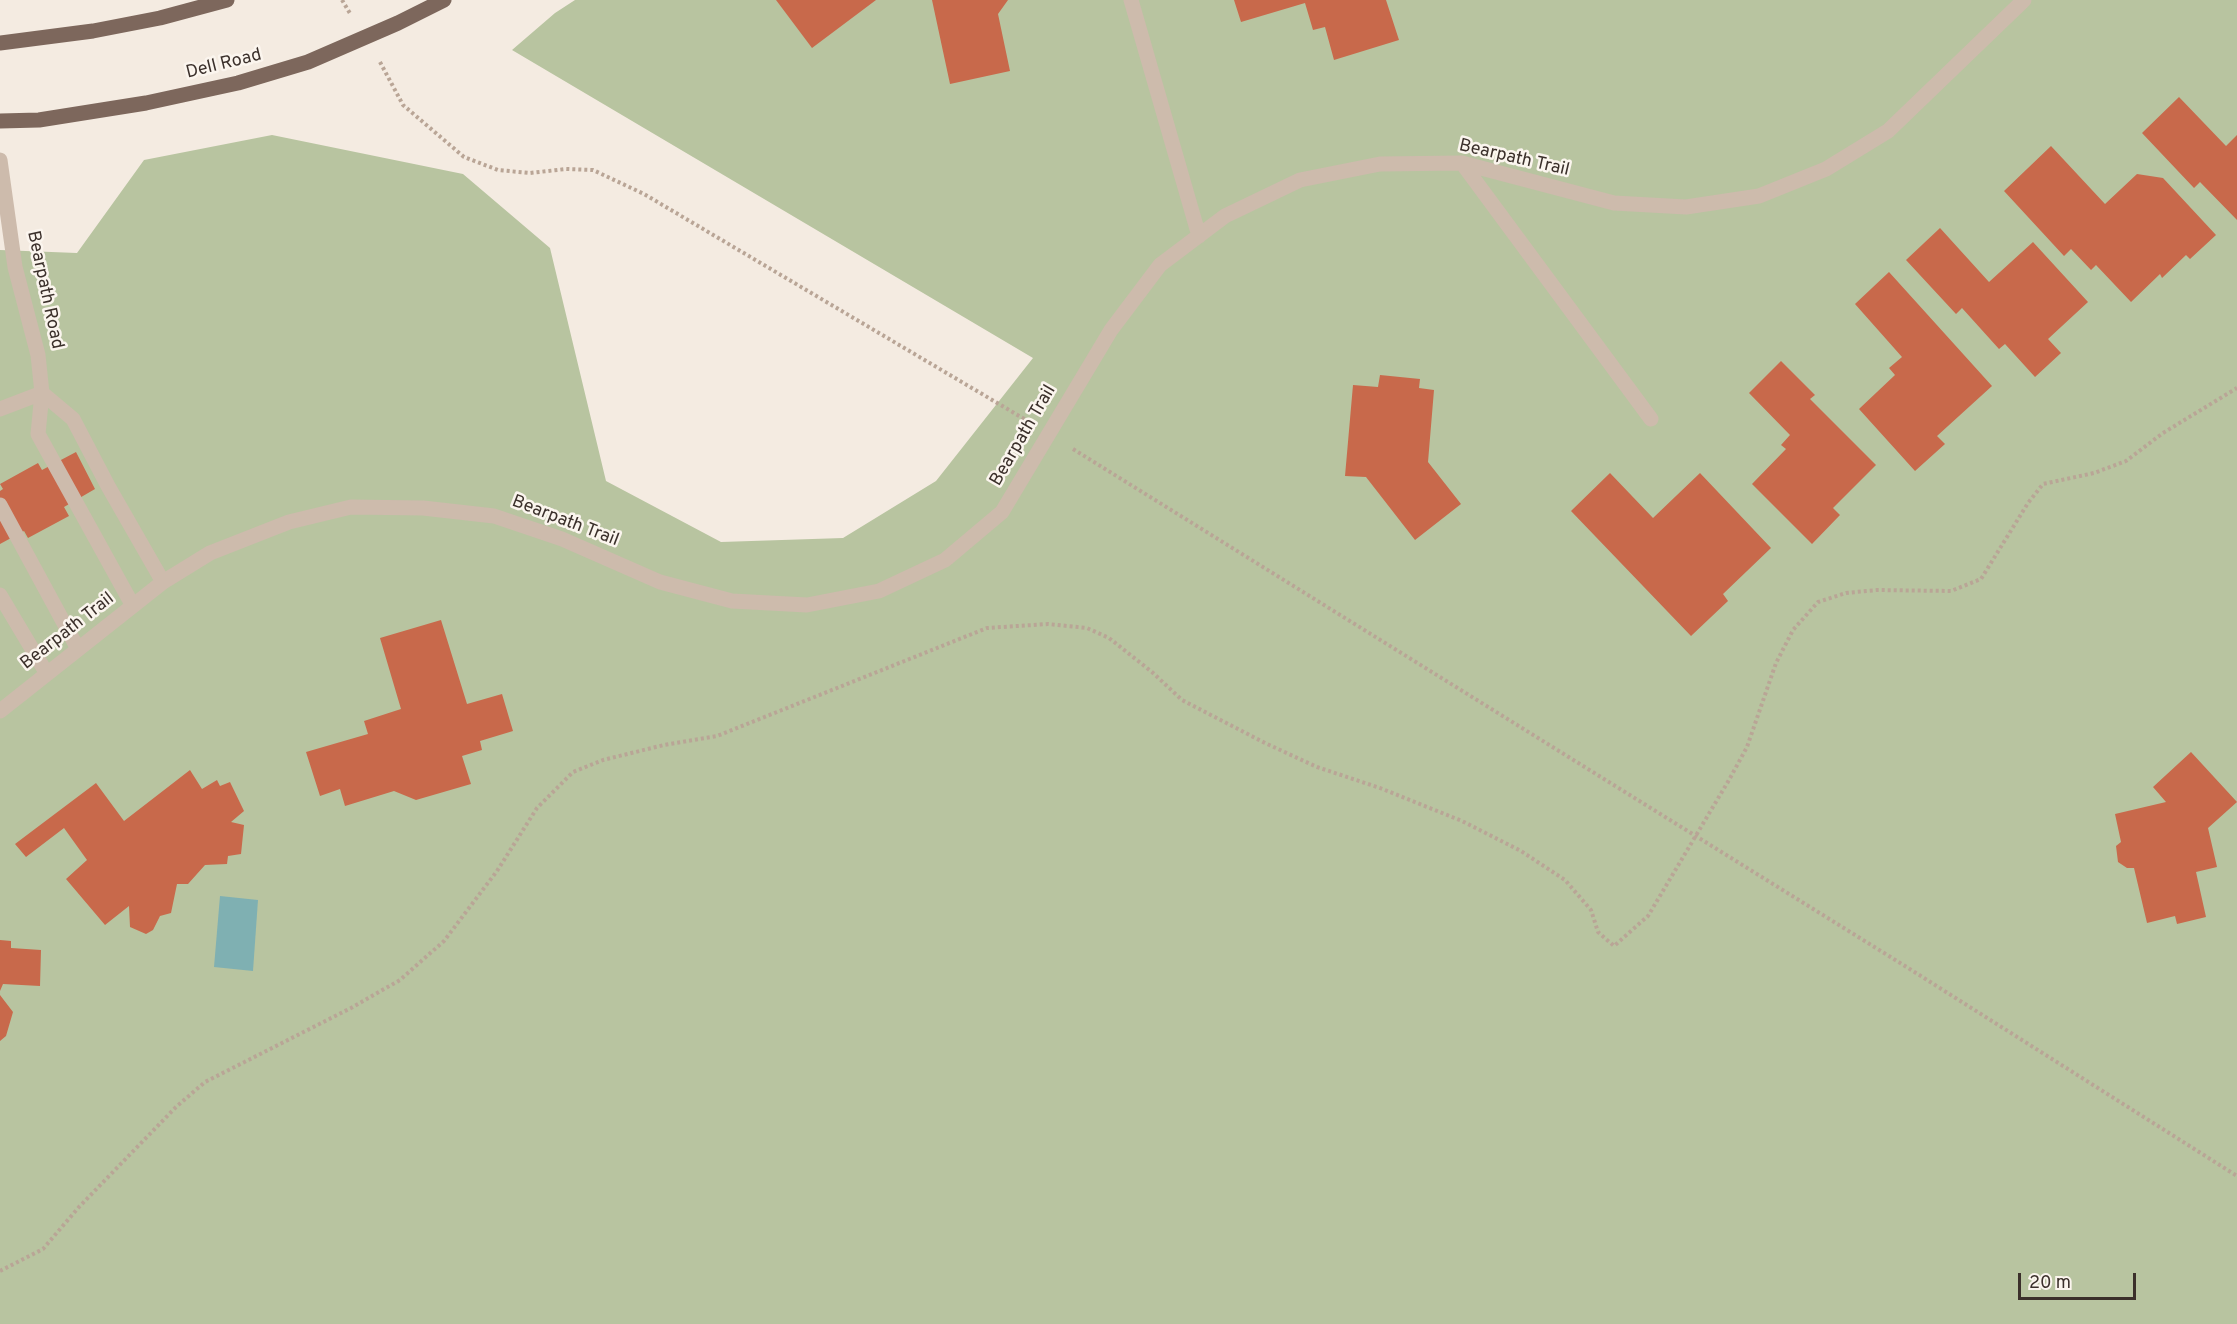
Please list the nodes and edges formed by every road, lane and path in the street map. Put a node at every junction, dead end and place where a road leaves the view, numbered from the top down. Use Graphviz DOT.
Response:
graph roads {
  1 [pos="227,0"];
  2 [pos="444,0"];
  3 [pos="1131,0"];
  4 [pos="2024,0"];
  5 [pos="0,43"];
  6 [pos="393,83"];
  7 [pos="0,121"];
  8 [pos="0,160"];
  9 [pos="1462,163"];
  10 [pos="1199,236"];
  11 [pos="2237,388"];
  12 [pos="42,393"];
  13 [pos="0,409"];
  14 [pos="1651,419"];
  15 [pos="1048,433"];
  16 [pos="0,505"];
  17 [pos="163,582"];
  18 [pos="0,595"];
  19 [pos="133,606"];
  20 [pos="78,649"];
  21 [pos="46,674"];
  22 [pos="0,711"];
  23 [pos="2237,1176"];
  24 [pos="0,1271"];
  1 -- 5 [label="main road"];
  2 -- 7 [label="main road, Dell Road"];
  3 -- 10 [label="street"];
  4 -- 9 [label="street, Bearpath Trail"];
  6 -- 15 [label="path"];
  8 -- 12 [label="street, Bearpath Road"];
  9 -- 10 [label="street, Bearpath Trail"];
  9 -- 14 [label="street"];
  10 -- 15 [label="street, Bearpath Trail"];
  11 -- 24 [label="path"];
  12 -- 13 [label="street"];
  12 -- 17 [label="street"];
  12 -- 19 [label="street, Bearpath Road"];
  15 -- 17 [label="street, Bearpath Trail"];
  15 -- 23 [label="path"];
  16 -- 20 [label="street"];
  17 -- 19 [label="street, Bearpath Trail"];
  18 -- 21 [label="street"];
  19 -- 20 [label="street, Bearpath Trail"];
  20 -- 21 [label="street, Bearpath Trail"];
  21 -- 22 [label="street, Bearpath Trail"];
}
